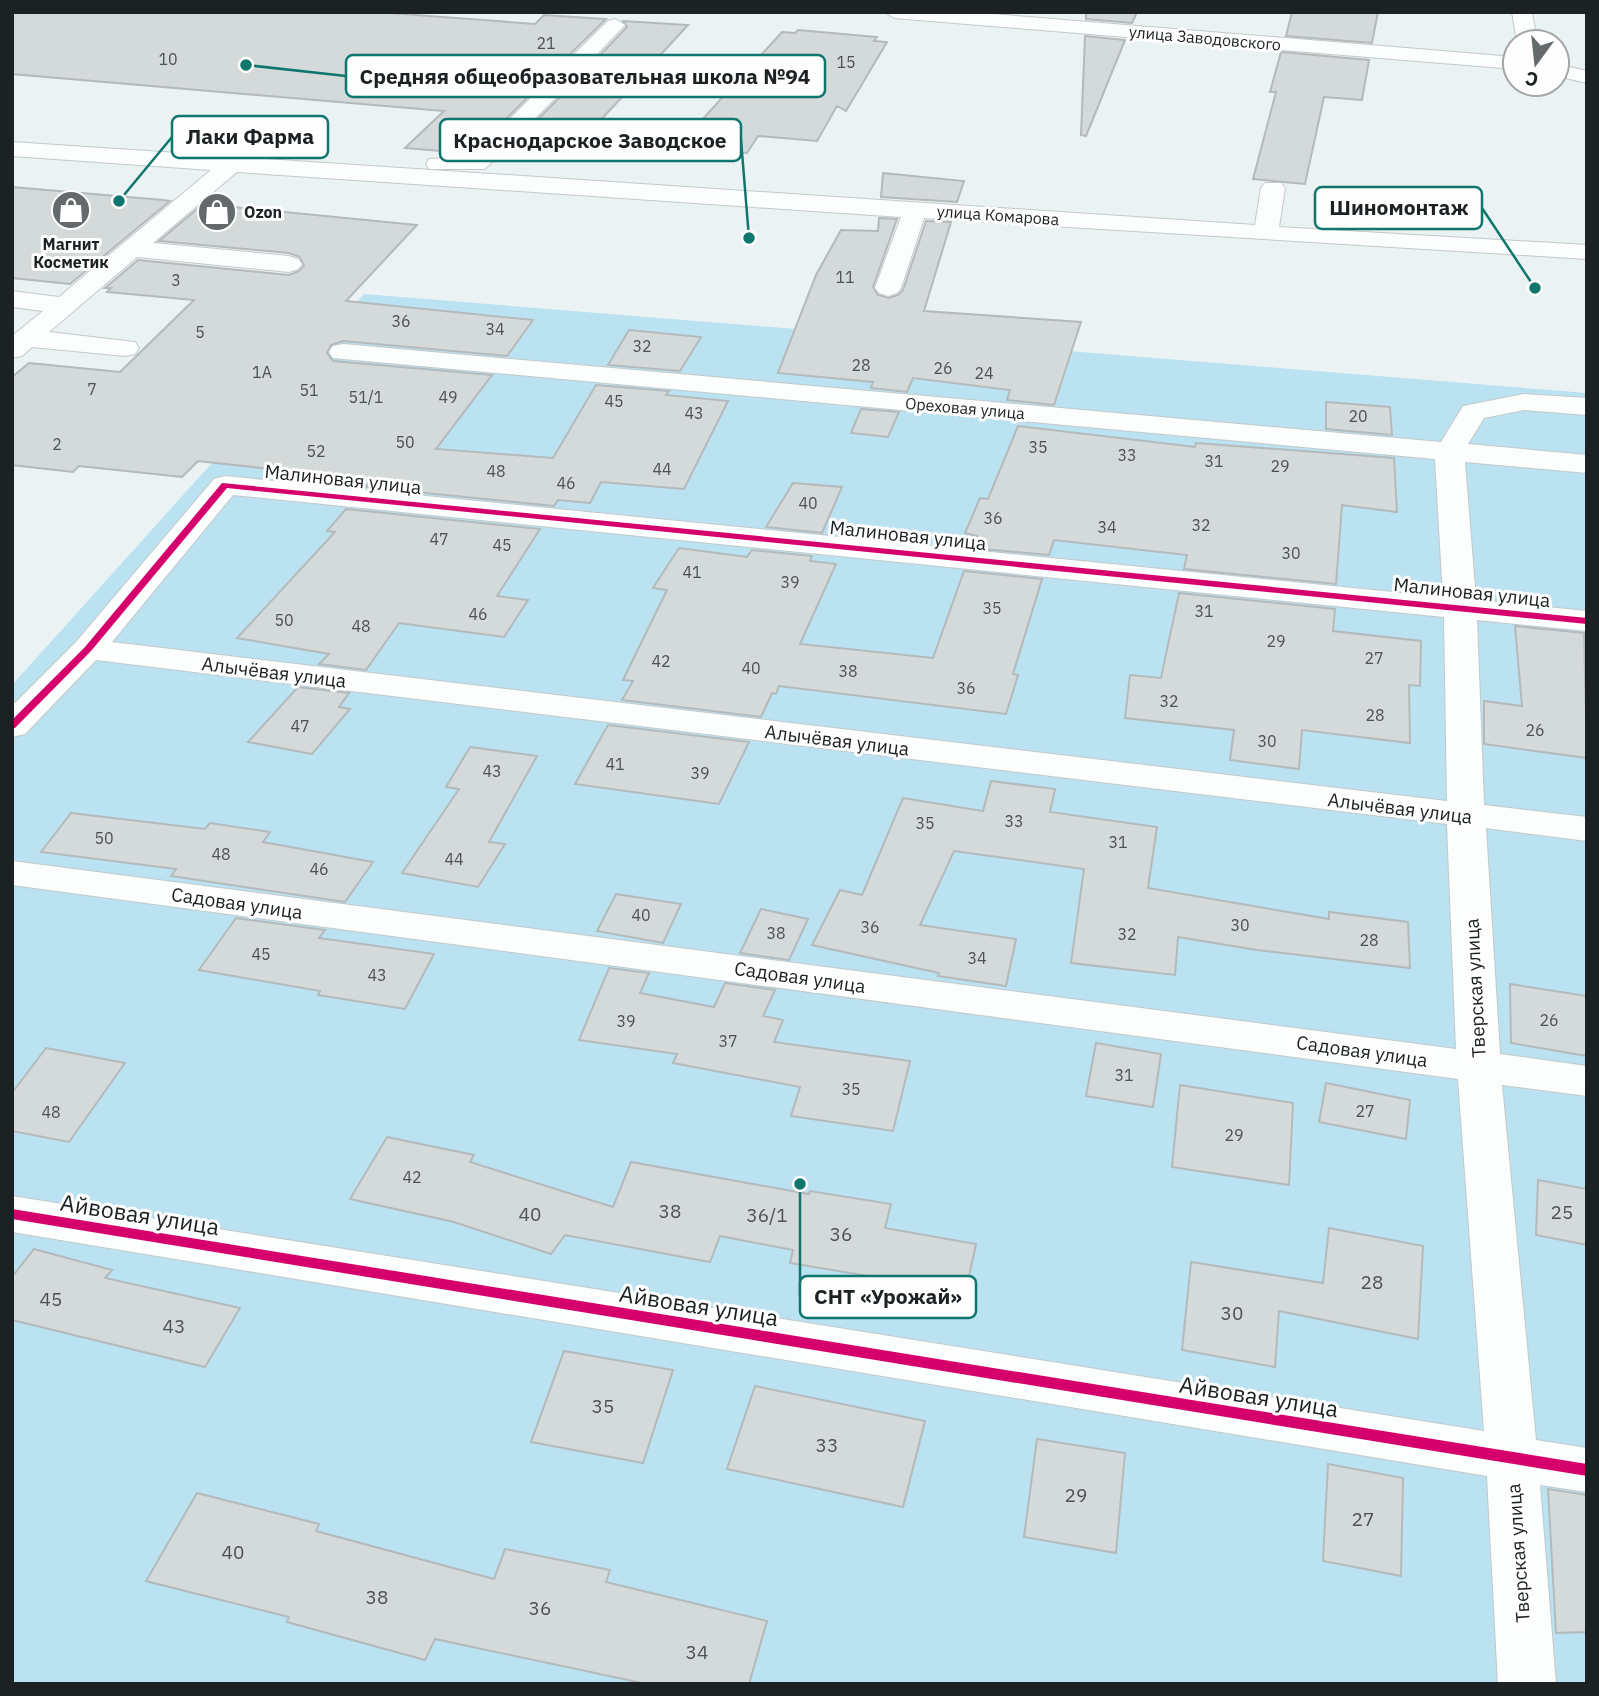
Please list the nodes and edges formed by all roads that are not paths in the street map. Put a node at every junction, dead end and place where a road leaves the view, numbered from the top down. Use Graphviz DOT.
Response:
graph roads {
  1 [pos="894,12"];
  2 [pos="615,25"];
  3 [pos="1501,62"];
  4 [pos="485,72"];
  5 [pos="561,78"];
  6 [pos="672,89"];
  7 [pos="12,149"];
  8 [pos="231,165"];
  9 [pos="412,178"];
  10 [pos="1273,188"];
  11 [pos="385,203"];
  12 [pos="915,210"];
  13 [pos="1266,233"];
  14 [pos="133,249"];
  15 [pos="1523,250"];
  16 [pos="1587,252"];
  17 [pos="289,264"];
  18 [pos="1530,275"];
  19 [pos="888,288"];
  20 [pos="12,299"];
  21 [pos="67,306"];
  22 [pos="20,344"];
  23 [pos="125,348"];
  24 [pos="343,352"];
  25 [pos="1587,407"];
  26 [pos="1450,451"];
  27 [pos="1587,464"];
  28 [pos="1460,608"];
  29 [pos="1587,621"];
  30 [pos="88,649"];
  31 [pos="12,726"];
  32 [pos="1466,816"];
  33 [pos="1587,829"];
  34 [pos="12,873"];
  35 [pos="1479,1067"];
  36 [pos="1587,1081"];
  37 [pos="12,1214"];
  38 [pos="1512,1458"];
  39 [pos="1587,1470"];
  40 [pos="1527,1684"];
  1 -- 3 [label="street, улица Заводовского"];
  2 -- 5 [label="street"];
  4 -- 5 [label="street"];
  5 -- 6 [label="street"];
  5 -- 9 [label="street"];
  7 -- 8 [label="street"];
  8 -- 9 [label="street, улица Комарова"];
  8 -- 14 [label="street"];
  9 -- 11 [label="street"];
  9 -- 12 [label="street, улица Комарова"];
  10 -- 13 [label="street"];
  12 -- 13 [label="street, улица Комарова"];
  12 -- 19 [label="street"];
  13 -- 15 [label="street, улица Комарова"];
  14 -- 17 [label="street"];
  14 -- 21 [label="street"];
  15 -- 16 [label="street, улица Комарова"];
  15 -- 18 [label="street"];
  20 -- 21 [label="street"];
  21 -- 22 [label="street"];
  22 -- 23 [label="street"];
  24 -- 26 [label="street, Ореховая улица"];
  25 -- 26 [label="street"];
  26 -- 27 [label="street, Ореховая улица"];
  26 -- 28 [label="street, Тверская улица"];
  28 -- 29 [label="street, Малиновая улица"];
  28 -- 30 [label="street, Малиновая улица"];
  28 -- 32 [label="street, Тверская улица"];
  30 -- 31 [label="street"];
  30 -- 32 [label="street, Алычёвая улица"];
  32 -- 33 [label="street, Алычёвая улица"];
  32 -- 35 [label="street, Тверская улица"];
  34 -- 35 [label="street, Садовая улица"];
  35 -- 36 [label="street, Садовая улица"];
  35 -- 38 [label="street, Тверская улица"];
  37 -- 38 [label="street, Айвовая улица"];
  38 -- 39 [label="street, Айвовая улица"];
  38 -- 40 [label="street, Тверская улица"];
}
